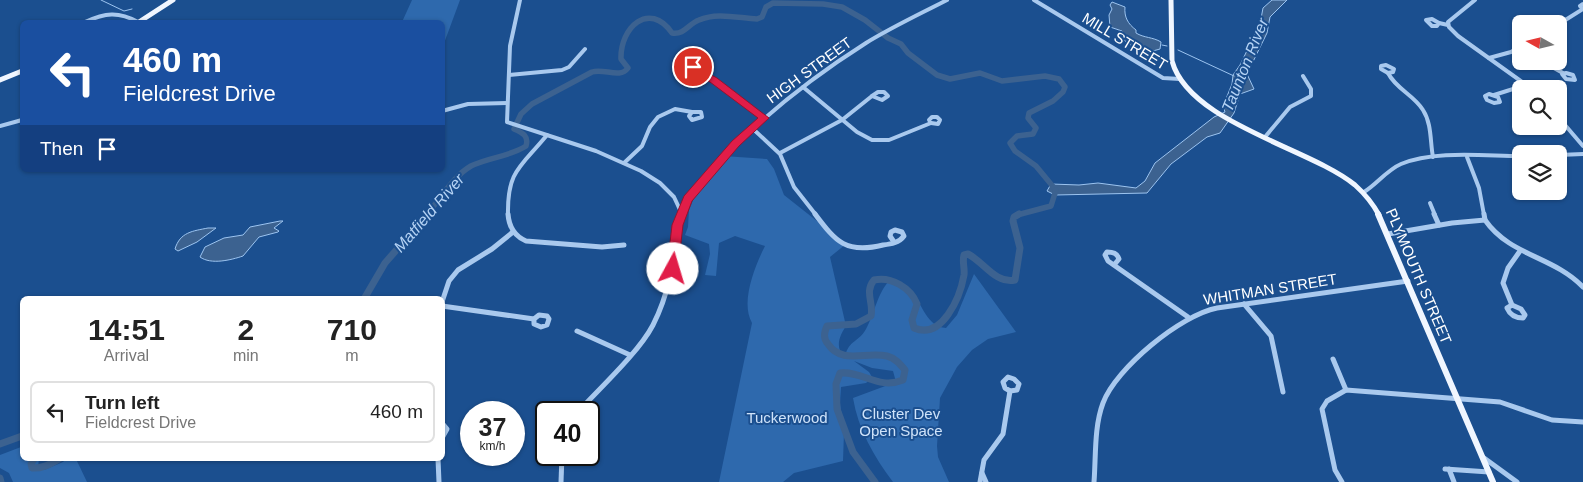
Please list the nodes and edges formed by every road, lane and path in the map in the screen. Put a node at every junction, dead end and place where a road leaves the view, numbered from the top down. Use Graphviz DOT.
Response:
graph roads {
  1 [pos="173,0"];
  2 [pos="520,0"];
  3 [pos="947,0"];
  4 [pos="1034,0"];
  5 [pos="1171,0"];
  6 [pos="1475,0"];
  7 [pos="1583,4"];
  8 [pos="1583,9"];
  9 [pos="1568,18"];
  10 [pos="90,20"];
  11 [pos="134,20"];
  12 [pos="141,20"];
  13 [pos="1439,23"];
  14 [pos="1448,25"];
  15 [pos="585,49"];
  16 [pos="1512,51"];
  17 [pos="1489,58"];
  18 [pos="1557,70"];
  19 [pos="20,72"];
  20 [pos="699,73"];
  21 [pos="1388,73"];
  22 [pos="1563,74"];
  23 [pos="509,75"];
  24 [pos="1303,76"];
  25 [pos="1180,79"];
  26 [pos="0,80"];
  27 [pos="1519,80"];
  28 [pos="803,87"];
  29 [pos="1512,89"];
  30 [pos="1493,95"];
  31 [pos="872,96"];
  32 [pos="507,103"];
  33 [pos="445,109"];
  34 [pos="692,112"];
  35 [pos="764,118"];
  36 [pos="842,120"];
  37 [pos="20,121"];
  38 [pos="931,123"];
  39 [pos="0,126"];
  40 [pos="1567,127"];
  41 [pos="752,128"];
  42 [pos="547,135"];
  43 [pos="1265,137"];
  44 [pos="1583,146"];
  45 [pos="780,154"];
  46 [pos="1583,154"];
  47 [pos="1567,155"];
  48 [pos="1512,156"];
  49 [pos="1433,157"];
  50 [pos="1467,157"];
  51 [pos="624,163"];
  52 [pos="1364,192"];
  53 [pos="1430,204"];
  54 [pos="681,214"];
  55 [pos="1485,220"];
  56 [pos="1439,225"];
  57 [pos="513,232"];
  58 [pos="1388,234"];
  59 [pos="894,242"];
  60 [pos="624,245"];
  61 [pos="1520,251"];
  62 [pos="1114,265"];
  63 [pos="1408,280"];
  64 [pos="1583,287"];
  65 [pos="444,296"];
  66 [pos="1244,304"];
  67 [pos="1512,305"];
  68 [pos="445,306"];
  69 [pos="1188,317"];
  70 [pos="534,319"];
  71 [pos="577,331"];
  72 [pos="630,355"];
  73 [pos="1333,359"];
  74 [pos="1346,390"];
  75 [pos="1010,391"];
  76 [pos="1283,392"];
  77 [pos="1459,400"];
  78 [pos="588,401"];
  79 [pos="1583,422"];
  80 [pos="1483,457"];
  81 [pos="438,461"];
  82 [pos="562,466"];
  83 [pos="1489,472"];
  84 [pos="982,473"];
  85 [pos="438,482"];
  86 [pos="561,482"];
  87 [pos="980,482"];
  88 [pos="986,482"];
  89 [pos="1094,482"];
  90 [pos="1342,482"];
  91 [pos="1454,482"];
  92 [pos="1493,482"];
  93 [pos="1517,482"];
  1 -- 12 [label="main road"];
  2 -- 23 [label="street"];
  3 -- 28 [label="street, HIGH STREET"];
  4 -- 25 [label="street, MILL STREET"];
  5 -- 25 [label="main road, PLYMOUTH STREET"];
  6 -- 14 [label="street"];
  7 -- 8 [label="street"];
  8 -- 9 [label="street"];
  10 -- 11 [label="street"];
  13 -- 14 [label="street"];
  14 -- 17 [label="street"];
  15 -- 23 [label="street"];
  16 -- 17 [label="street"];
  17 -- 27 [label="street"];
  18 -- 22 [label="street"];
  19 -- 26 [label="main road"];
  20 -- 35 [label="street"];
  21 -- 49 [label="street"];
  23 -- 32 [label="street"];
  24 -- 43 [label="street"];
  25 -- 43 [label="main road, PLYMOUTH STREET"];
  28 -- 35 [label="street, HIGH STREET"];
  28 -- 36 [label="street"];
  29 -- 30 [label="street"];
  31 -- 36 [label="street"];
  32 -- 33 [label="street"];
  32 -- 42 [label="street"];
  34 -- 51 [label="street"];
  35 -- 41 [label="street, HIGH STREET"];
  36 -- 38 [label="street"];
  36 -- 45 [label="street"];
  37 -- 39 [label="street"];
  40 -- 44 [label="street"];
  41 -- 45 [label="street"];
  41 -- 54 [label="street, HIGH STREET"];
  42 -- 51 [label="street"];
  42 -- 57 [label="street"];
  43 -- 52 [label="main road, PLYMOUTH STREET"];
  45 -- 59 [label="street"];
  46 -- 47 [label="street"];
  48 -- 50 [label="street"];
  49 -- 50 [label="street"];
  49 -- 52 [label="street"];
  50 -- 55 [label="street"];
  51 -- 54 [label="street"];
  52 -- 58 [label="main road, PLYMOUTH STREET"];
  53 -- 56 [label="street"];
  54 -- 72 [label="street, HIGH STREET"];
  55 -- 56 [label="street"];
  55 -- 61 [label="street"];
  56 -- 58 [label="street"];
  57 -- 60 [label="street"];
  57 -- 65 [label="street"];
  58 -- 63 [label="main road, PLYMOUTH STREET"];
  61 -- 64 [label="street"];
  61 -- 67 [label="street"];
  62 -- 69 [label="street"];
  63 -- 66 [label="street, WHITMAN STREET"];
  63 -- 77 [label="main road, PLYMOUTH STREET"];
  66 -- 69 [label="street, WHITMAN STREET"];
  66 -- 76 [label="street"];
  68 -- 70 [label="street"];
  69 -- 89 [label="street, WHITMAN STREET"];
  71 -- 72 [label="street"];
  72 -- 78 [label="street, HIGH STREET"];
  73 -- 74 [label="street"];
  74 -- 77 [label="street"];
  74 -- 90 [label="street"];
  75 -- 84 [label="street"];
  77 -- 79 [label="street"];
  77 -- 80 [label="main road, PLYMOUTH STREET"];
  80 -- 83 [label="main road, PLYMOUTH STREET"];
  80 -- 93 [label="street"];
  81 -- 85 [label="street"];
  82 -- 86 [label="street"];
  83 -- 91 [label="street"];
  83 -- 92 [label="main road, PLYMOUTH STREET"];
  84 -- 87 [label="street"];
  84 -- 88 [label="street"];
}
